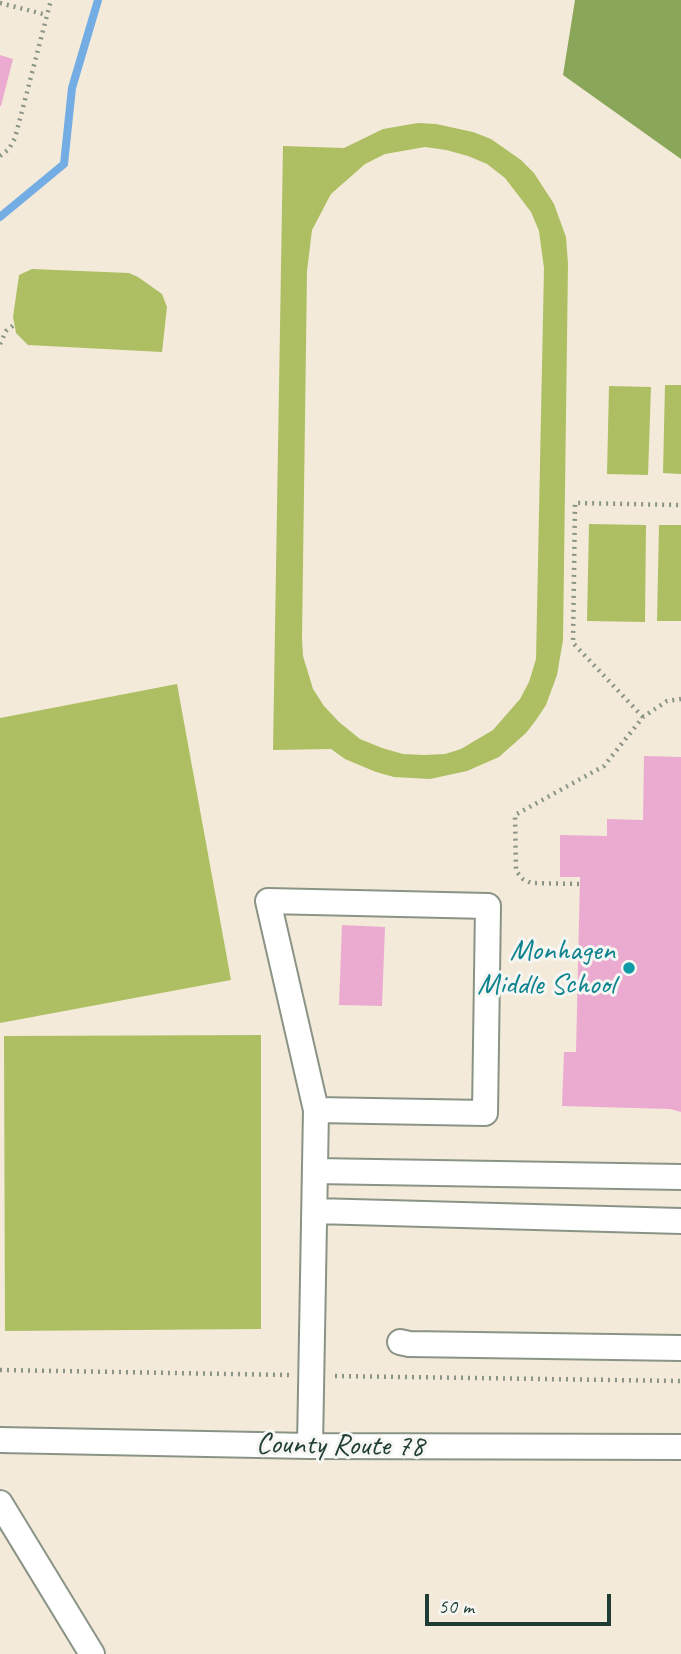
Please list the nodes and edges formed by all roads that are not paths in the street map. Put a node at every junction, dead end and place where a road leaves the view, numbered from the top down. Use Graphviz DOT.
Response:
graph roads {
  1 [pos="316,1110"];
  2 [pos="681,1177"];
  3 [pos="315,1191"];
  4 [pos="681,1221"];
  5 [pos="400,1342"];
  6 [pos="681,1348"];
  7 [pos="0,1440"];
  8 [pos="310,1446"];
  9 [pos="681,1447"];
  10 [pos="0,1503"];
  11 [pos="92,1654"];
  1 -- 1 [label="street"];
  1 -- 3 [label="street"];
  2 -- 3 [label="street"];
  3 -- 4 [label="street"];
  3 -- 8 [label="street"];
  5 -- 6 [label="street"];
  7 -- 8 [label="street, County Route 78"];
  8 -- 9 [label="street, County Route 78"];
  10 -- 11 [label="street"];
}
